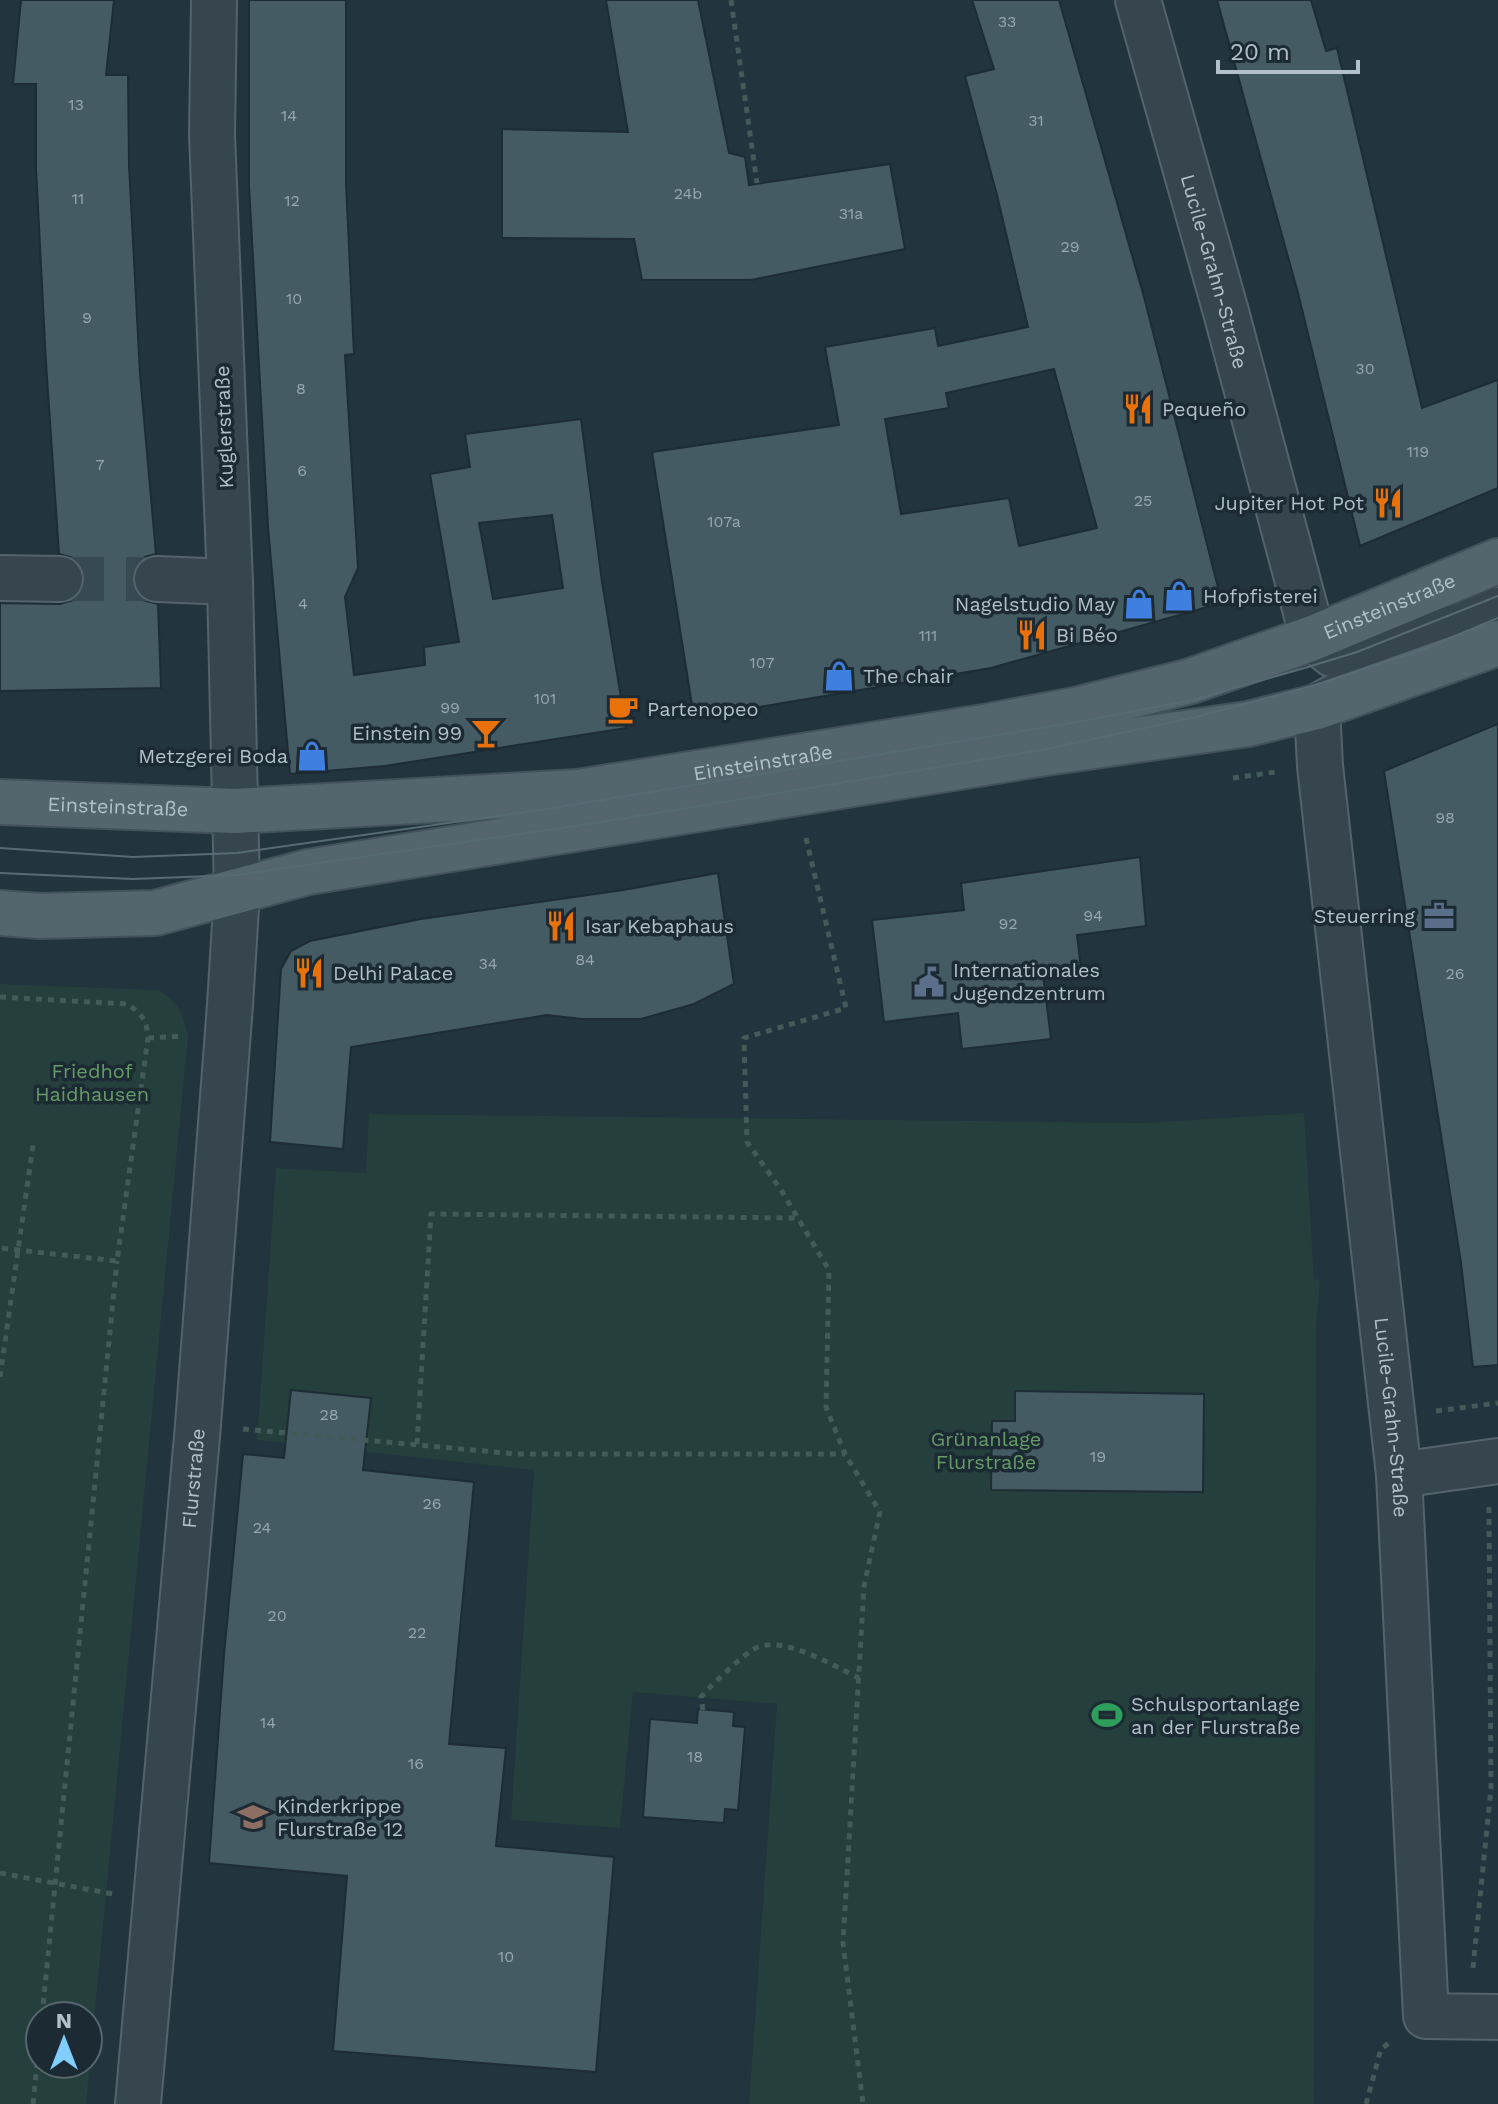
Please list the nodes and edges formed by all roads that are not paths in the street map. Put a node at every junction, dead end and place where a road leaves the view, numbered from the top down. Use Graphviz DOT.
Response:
graph roads {
  1 [pos="214,0"];
  2 [pos="1138,0"];
  3 [pos="1498,561"];
  4 [pos="0,578"];
  5 [pos="60,579"];
  6 [pos="157,579"];
  7 [pos="230,582"];
  8 [pos="1487,625"];
  9 [pos="1313,638"];
  10 [pos="1317,707"];
  11 [pos="0,802"];
  12 [pos="236,852"];
  13 [pos="0,913"];
  14 [pos="1493,1462"];
  15 [pos="1399,1475"];
  16 [pos="1464,2017"];
  17 [pos="138,2104"];
  1 -- 7 [label="street, Kuglerstraße"];
  2 -- 9 [label="street, Lucile-Grahn-Straße"];
  3 -- 9 [label="main road, Einsteinstraße"];
  4 -- 5 [label="street"];
  6 -- 7 [label="street"];
  7 -- 12 [label="street, Kuglerstraße"];
  8 -- 9 [label="street"];
  8 -- 10 [label="main road, Einsteinstraße"];
  9 -- 12 [label="main road, Einsteinstraße"];
  10 -- 12 [label="main road, Einsteinstraße"];
  10 -- 15 [label="street, Lucile-Grahn-Straße"];
  11 -- 12 [label="main road, Einsteinstraße"];
  12 -- 13 [label="main road, Einsteinstraße"];
  12 -- 17 [label="street, Flurstraße"];
  14 -- 15 [label="street"];
  15 -- 16 [label="street, Lucile-Grahn-Straße"];
}
